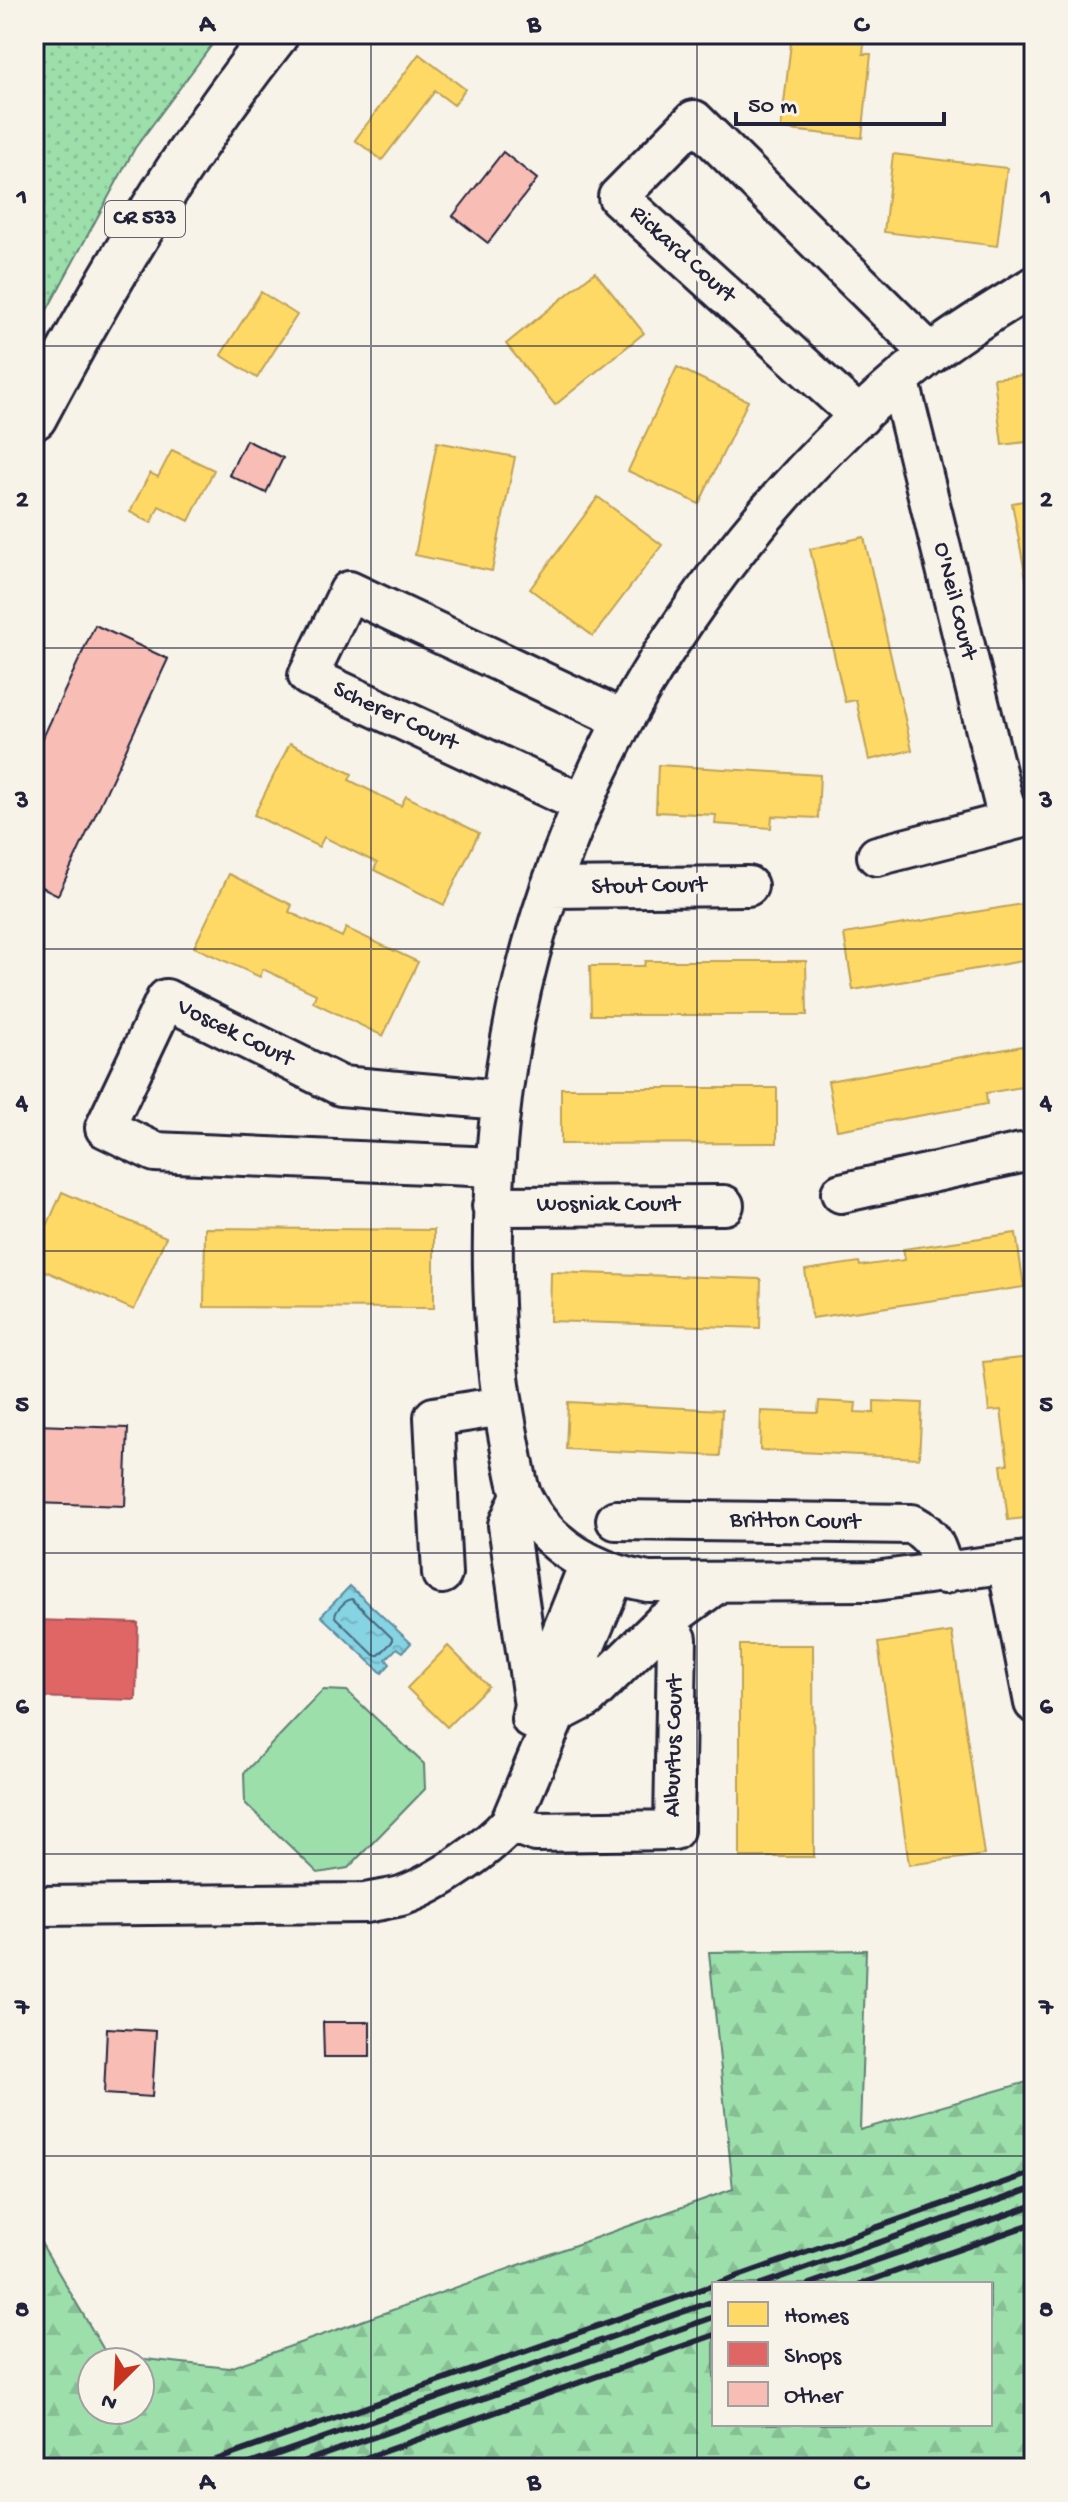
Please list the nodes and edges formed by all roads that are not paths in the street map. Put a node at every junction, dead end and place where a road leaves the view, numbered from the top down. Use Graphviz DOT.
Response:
graph roads {
  1 [pos="276,34"];
  2 [pos="1034,286"];
  3 [pos="931,354"];
  4 [pos="900,382"];
  5 [pos="34,417"];
  6 [pos="860,417"];
  7 [pos="624,720"];
  8 [pos="583,804"];
  9 [pos="1021,818"];
  10 [pos="877,856"];
  11 [pos="748,886"];
  12 [pos="550,888"];
  13 [pos="501,1100"];
  14 [pos="1034,1153"];
  15 [pos="494,1167"];
  16 [pos="841,1193"];
  17 [pos="724,1205"];
  18 [pos="492,1206"];
  19 [pos="502,1406"];
  20 [pos="521,1495"];
  21 [pos="616,1520"];
  22 [pos="1020,1562"];
  23 [pos="602,1570"];
  24 [pos="442,1574"];
  25 [pos="944,1574"];
  26 [pos="719,1582"];
  27 [pos="677,1639"];
  28 [pos="1034,1703"];
  29 [pos="545,1709"];
  30 [pos="510,1823"];
  31 [pos="34,1906"];
  1 -- 5 [label="main road, CR 533"];
  2 -- 3 [label="street"];
  3 -- 4 [label="street"];
  3 -- 6 [label="street, Rickard Court"];
  4 -- 6 [label="street"];
  4 -- 9 [label="street, O'Neil Court"];
  6 -- 7 [label="street"];
  7 -- 8 [label="street"];
  7 -- 8 [label="street, Scherer Court"];
  8 -- 12 [label="street"];
  9 -- 10 [label="street, O'Neil Court"];
  11 -- 12 [label="street, Stout Court"];
  12 -- 13 [label="street"];
  13 -- 15 [label="street"];
  13 -- 15 [label="street, Voscek Court"];
  14 -- 16 [label="street"];
  15 -- 18 [label="street"];
  17 -- 18 [label="street, Wosniak Court"];
  18 -- 19 [label="street"];
  19 -- 20 [label="street"];
  19 -- 24 [label="street"];
  20 -- 23 [label="street"];
  20 -- 29 [label="street"];
  21 -- 25 [label="street, Britton Court"];
  22 -- 25 [label="street"];
  22 -- 28 [label="street"];
  23 -- 26 [label="street"];
  23 -- 29 [label="street"];
  25 -- 26 [label="street"];
  26 -- 29 [label="street"];
  27 -- 30 [label="street, Alburtus Court"];
  29 -- 30 [label="street"];
  30 -- 31 [label="street"];
}
